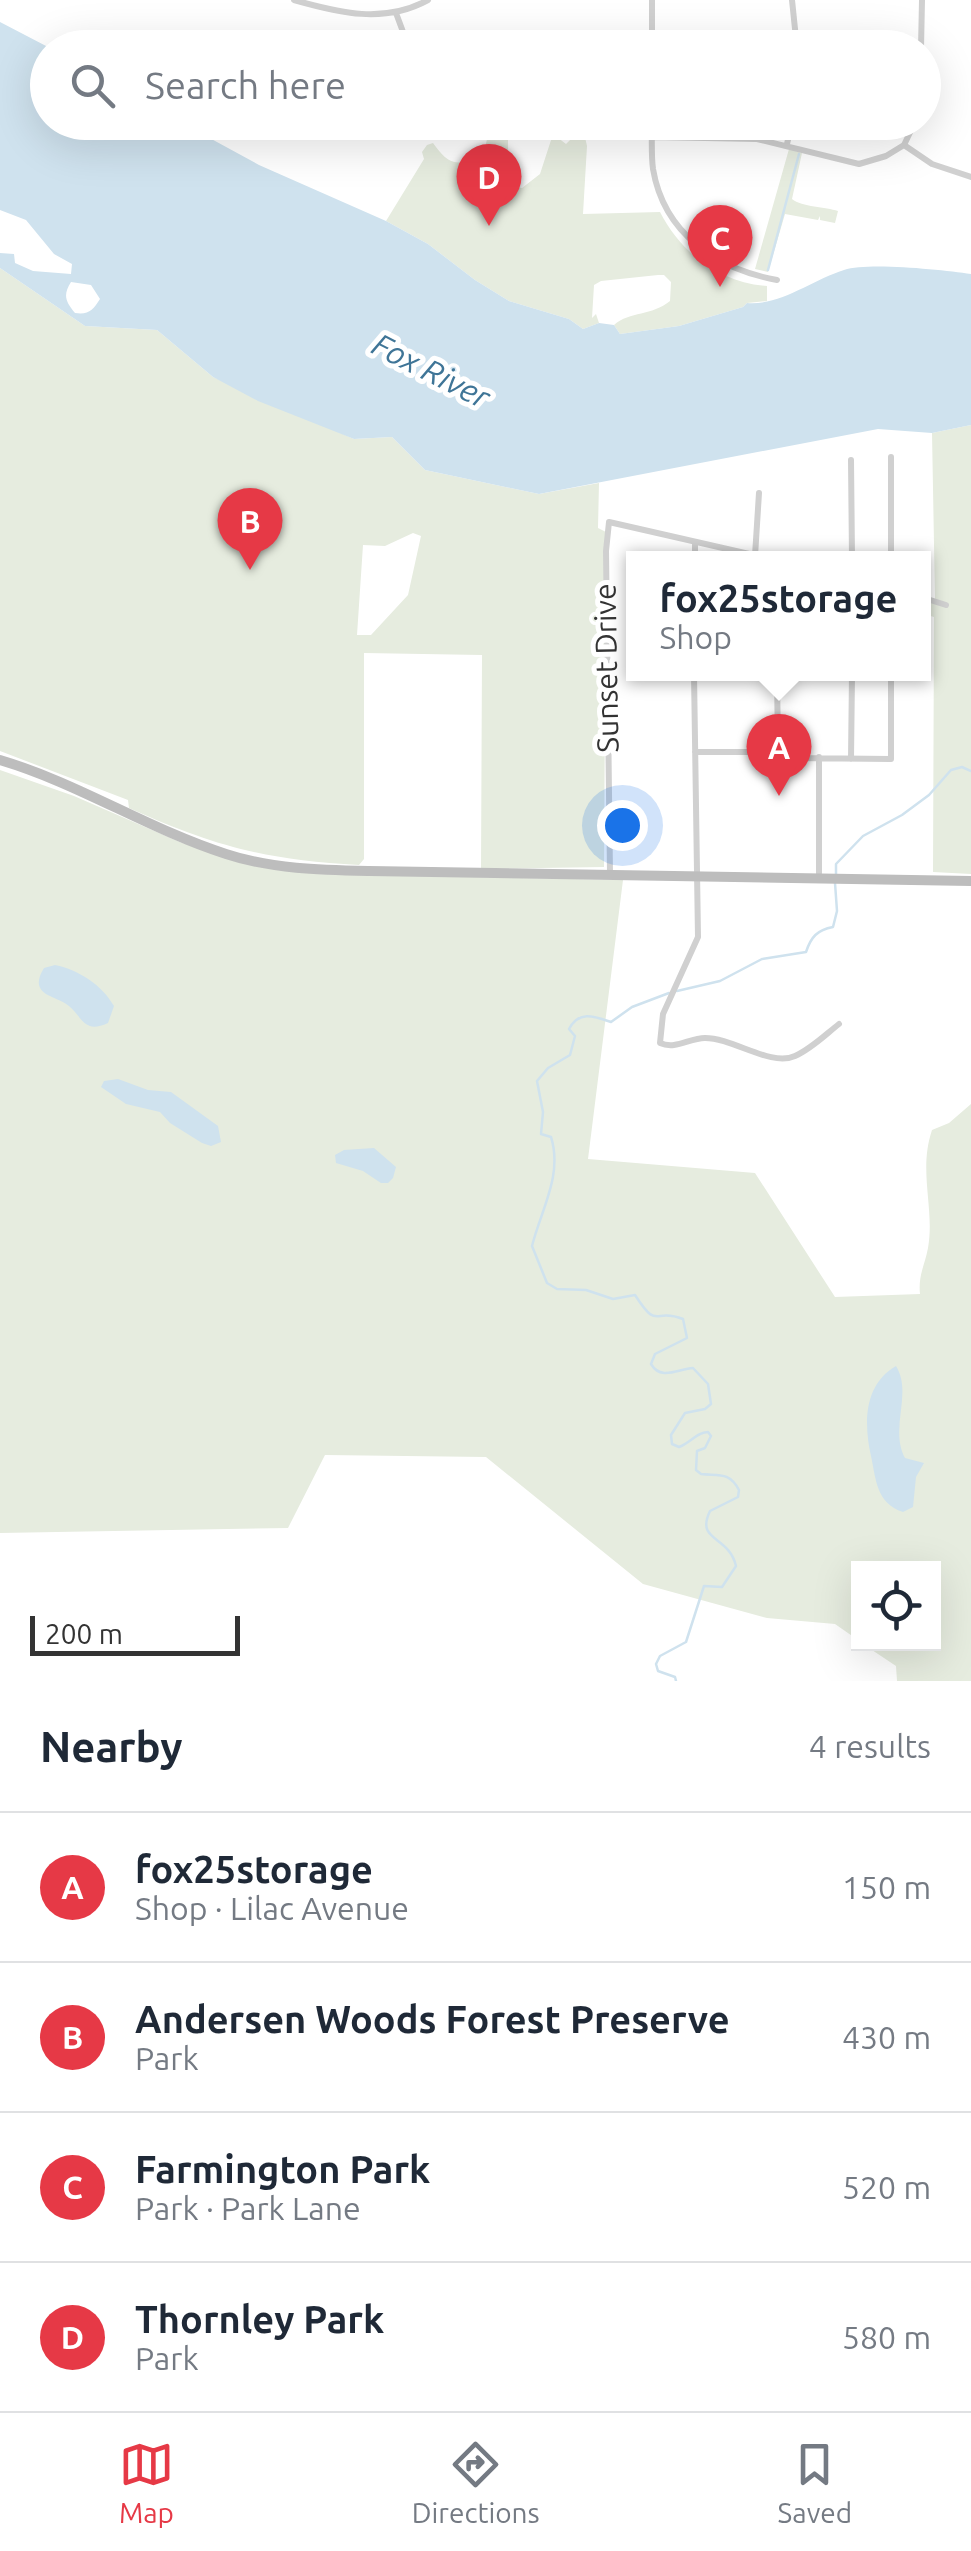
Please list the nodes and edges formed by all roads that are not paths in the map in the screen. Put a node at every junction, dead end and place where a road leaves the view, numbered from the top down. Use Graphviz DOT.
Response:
graph roads {
  1 [pos="294,0"];
  2 [pos="428,0"];
  3 [pos="652,0"];
  4 [pos="792,0"];
  5 [pos="922,0"];
  6 [pos="396,13"];
  7 [pos="402,30"];
  8 [pos="652,30"];
  9 [pos="796,30"];
  10 [pos="921,30"];
  11 [pos="652,140"];
  12 [pos="752,140"];
  13 [pos="788,140"];
  14 [pos="907,140"];
  15 [pos="787,144"];
  16 [pos="904,146"];
  17 [pos="971,177"];
  18 [pos="777,280"];
  19 [pos="891,457"];
  20 [pos="851,460"];
  21 [pos="759,493"];
  22 [pos="695,542"];
  23 [pos="695,551"];
  24 [pos="734,551"];
  25 [pos="755,551"];
  26 [pos="852,551"];
  27 [pos="891,551"];
  28 [pos="931,600"];
  29 [pos="946,605"];
  30 [pos="694,681"];
  31 [pos="777,681"];
  32 [pos="852,681"];
  33 [pos="891,681"];
  34 [pos="695,752"];
  35 [pos="778,752"];
  36 [pos="819,757"];
  37 [pos="851,759"];
  38 [pos="0,760"];
  39 [pos="610,874"];
  40 [pos="696,875"];
  41 [pos="823,877"];
  42 [pos="971,881"];
  43 [pos="839,1024"];
  1 -- 6 [label="street"];
  2 -- 6 [label="street"];
  3 -- 8 [label="street"];
  4 -- 9 [label="street"];
  5 -- 10 [label="street"];
  6 -- 7 [label="street"];
  11 -- 18 [label="street"];
  12 -- 15 [label="street"];
  13 -- 15 [label="street"];
  14 -- 16 [label="street"];
  15 -- 16 [label="street"];
  16 -- 17 [label="street"];
  19 -- 27 [label="street"];
  20 -- 26 [label="street"];
  21 -- 25 [label="street"];
  22 -- 23 [label="street"];
  22 -- 24 [label="street"];
  22 -- 39 [label="street, Sunset Drive"];
  28 -- 29 [label="street"];
  30 -- 34 [label="street"];
  31 -- 35 [label="street"];
  32 -- 37 [label="street"];
  33 -- 37 [label="street"];
  34 -- 35 [label="street"];
  34 -- 40 [label="street"];
  35 -- 36 [label="street"];
  36 -- 37 [label="street"];
  36 -- 41 [label="street"];
  38 -- 39 [label="main road"];
  39 -- 40 [label="main road"];
  40 -- 41 [label="main road"];
  40 -- 43 [label="street"];
  41 -- 42 [label="main road"];
}
